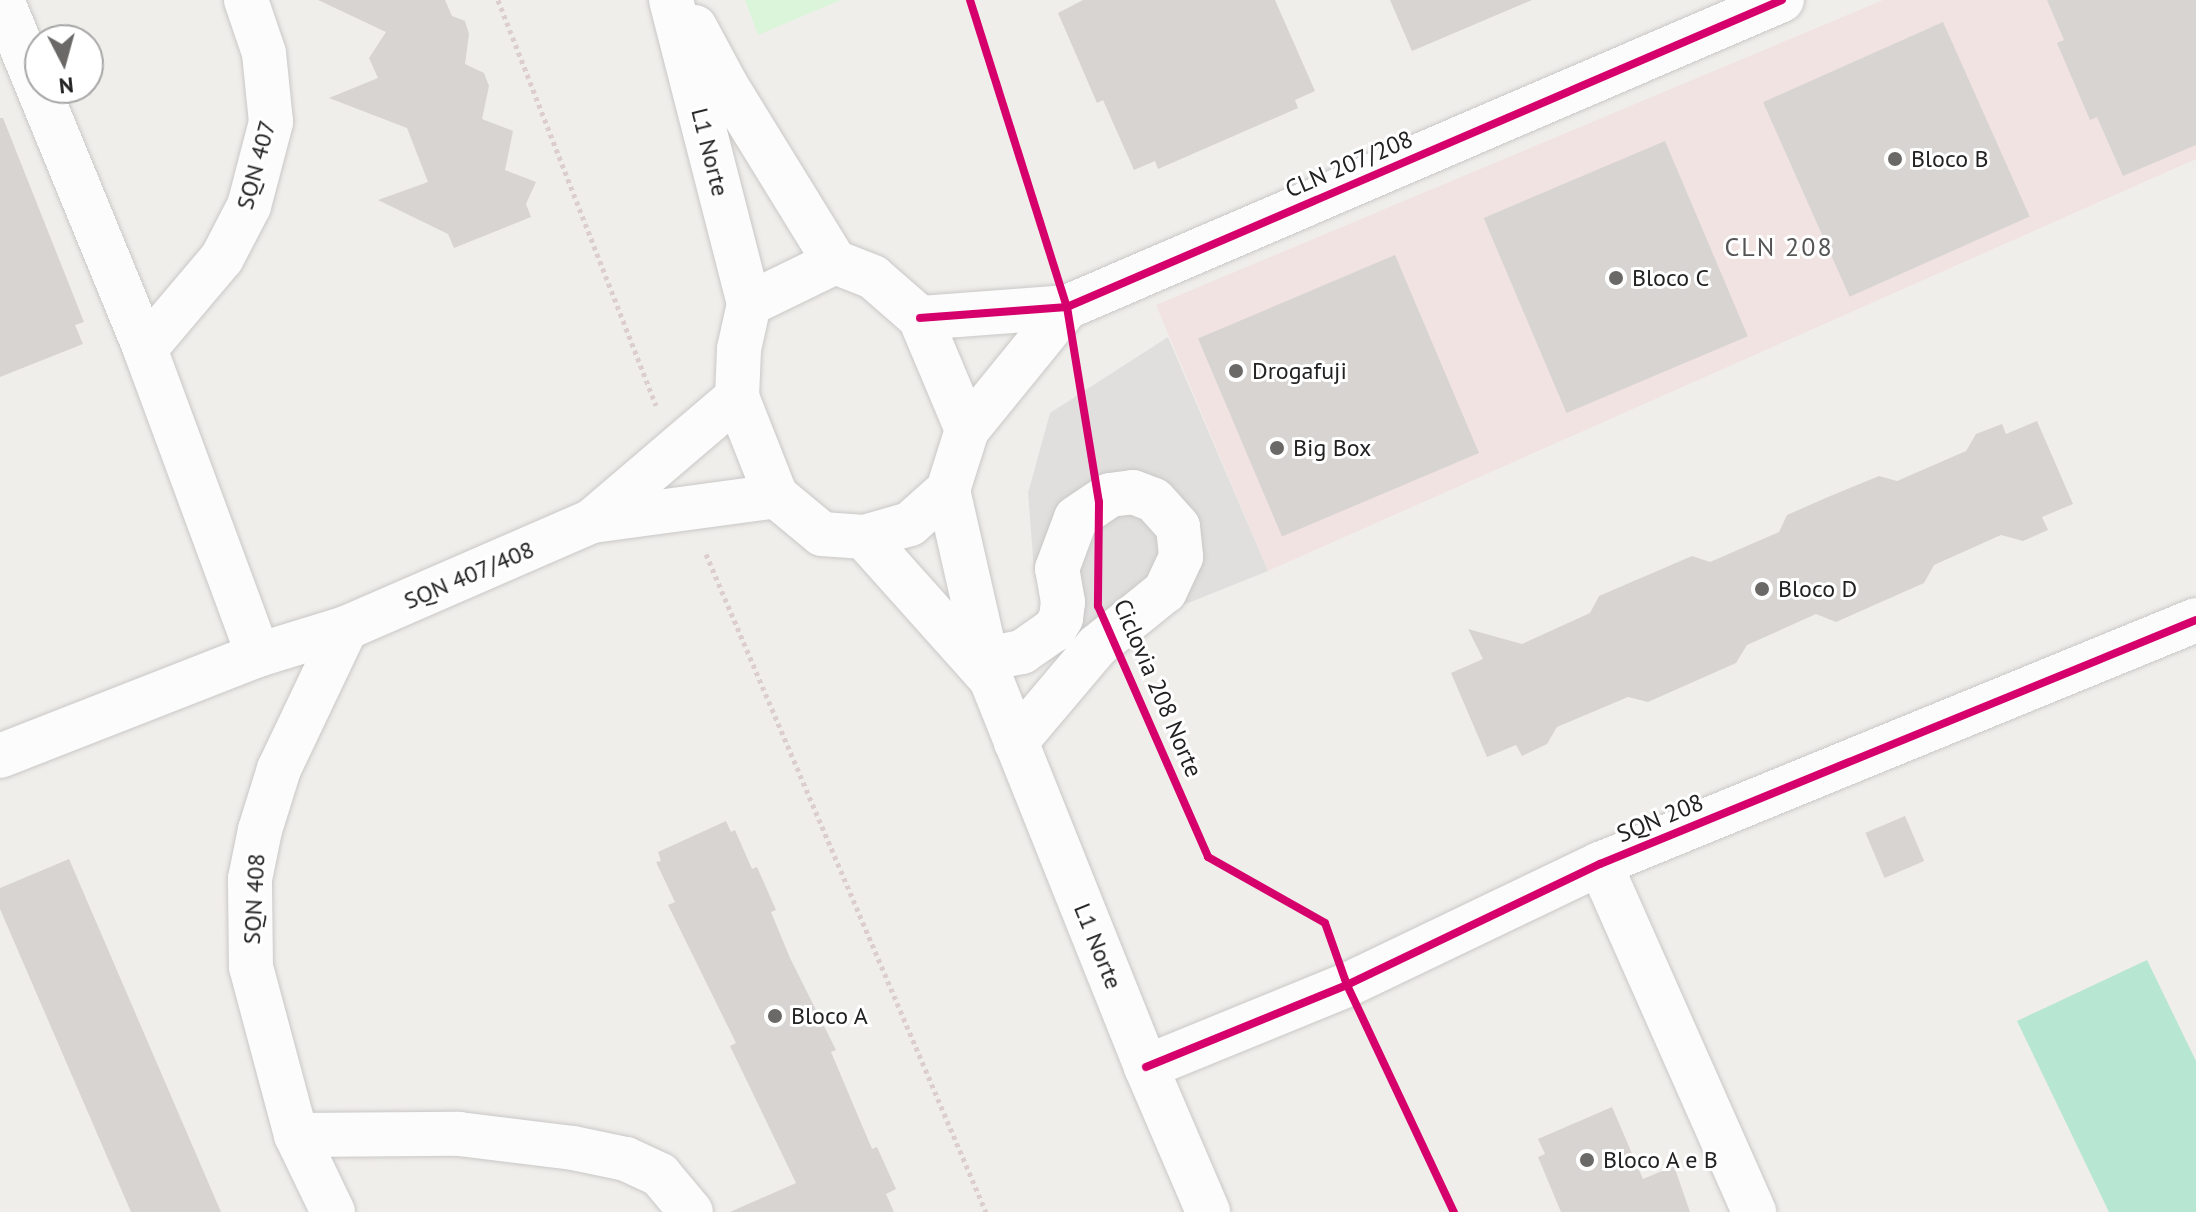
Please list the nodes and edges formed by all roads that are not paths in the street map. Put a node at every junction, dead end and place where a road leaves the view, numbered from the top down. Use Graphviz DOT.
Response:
graph roads {
  1 [pos="2,0"];
  2 [pos="246,0"];
  3 [pos="671,0"];
  4 [pos="680,0"];
  5 [pos="1782,0"];
  6 [pos="12,62"];
  7 [pos="835,262"];
  8 [pos="749,304"];
  9 [pos="1067,307"];
  10 [pos="920,318"];
  11 [pos="145,349"];
  12 [pos="737,397"];
  13 [pos="967,430"];
  14 [pos="948,490"];
  15 [pos="776,496"];
  16 [pos="592,521"];
  17 [pos="864,537"];
  18 [pos="2196,620"];
  19 [pos="346,628"];
  20 [pos="258,655"];
  21 [pos="988,669"];
  22 [pos="1016,742"];
  23 [pos="0,756"];
  24 [pos="1600,864"];
  25 [pos="1146,1067"];
  26 [pos="296,1135"];
  27 [pos="333,1212"];
  28 [pos="691,1212"];
  29 [pos="1208,1212"];
  30 [pos="1754,1212"];
  1 -- 6 [label="street"];
  2 -- 11 [label="street, SQN 407"];
  3 -- 8 [label="street, L1 Norte"];
  4 -- 7 [label="street, L1 Norte"];
  5 -- 9 [label="street, CLN 207/208"];
  6 -- 11 [label="street"];
  7 -- 8 [label="street"];
  7 -- 10 [label="street"];
  8 -- 12 [label="street"];
  9 -- 10 [label="street, CLN 207/208"];
  9 -- 13 [label="street, CLN 207/208"];
  10 -- 13 [label="street"];
  11 -- 20 [label="street"];
  12 -- 15 [label="street"];
  12 -- 16 [label="street, SQN 407/408"];
  13 -- 14 [label="street"];
  14 -- 17 [label="street"];
  14 -- 21 [label="street, L1 Norte"];
  15 -- 16 [label="street, SQN 407/408"];
  15 -- 17 [label="street"];
  16 -- 19 [label="street, SQN 407/408"];
  17 -- 21 [label="street, L1 Norte"];
  18 -- 24 [label="street, SQN 208"];
  19 -- 20 [label="street"];
  19 -- 26 [label="street, SQN 408"];
  20 -- 23 [label="street"];
  21 -- 22 [label="street, L1 Norte"];
  21 -- 22 [label="street"];
  22 -- 25 [label="street, L1 Norte"];
  24 -- 25 [label="street, SQN 208"];
  24 -- 30 [label="street, SQN 208"];
  25 -- 29 [label="street, L1 Norte"];
  26 -- 27 [label="street, SQN 408"];
  26 -- 28 [label="street"];
}
